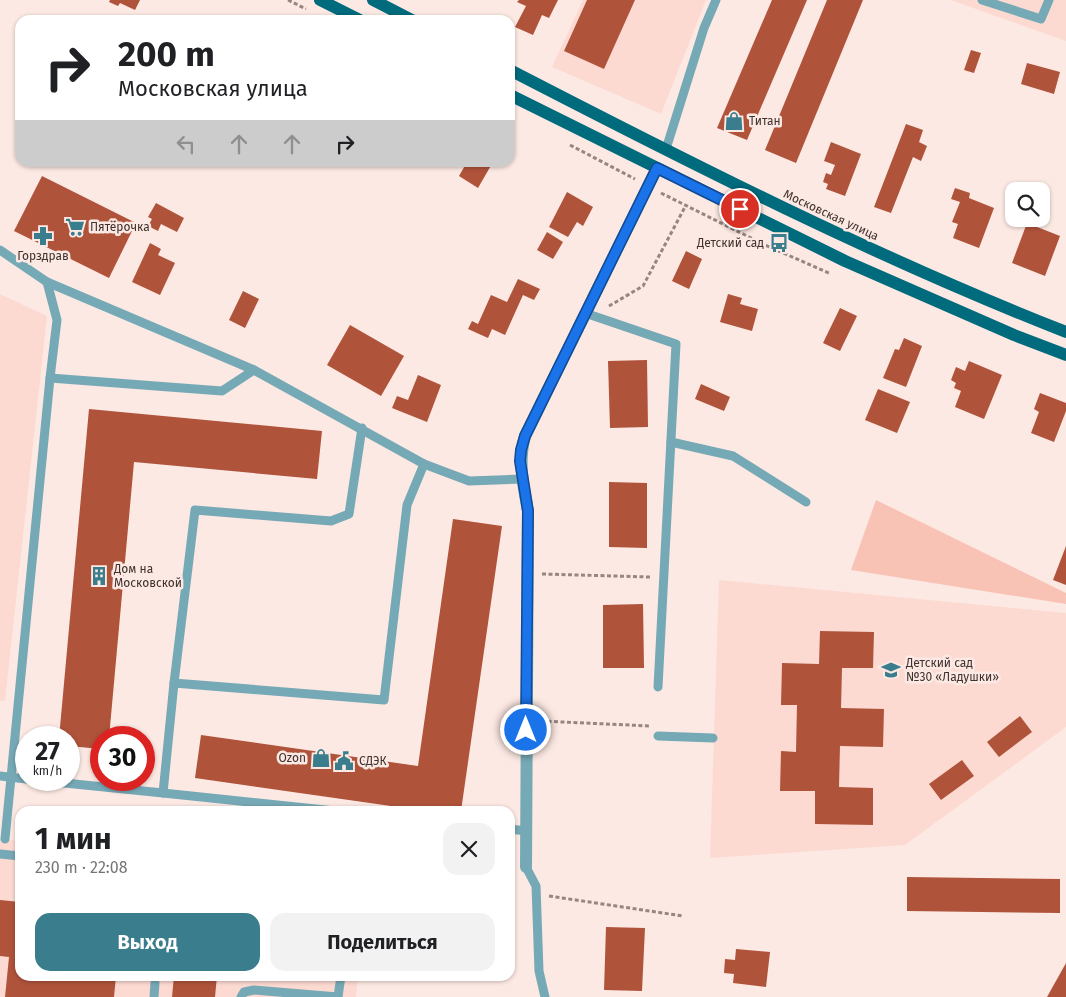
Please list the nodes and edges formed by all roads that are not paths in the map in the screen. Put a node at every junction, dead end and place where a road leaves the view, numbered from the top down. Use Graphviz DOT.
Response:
graph roads {
  1 [pos="320,0"];
  2 [pos="373,0"];
  3 [pos="716,0"];
  4 [pos="982,0"];
  5 [pos="1049,0"];
  6 [pos="1001,3"];
  7 [pos="350,15"];
  8 [pos="402,15"];
  9 [pos="515,73"];
  10 [pos="515,97"];
  11 [pos="666,149"];
  12 [pos="657,168"];
  13 [pos="0,250"];
  14 [pos="47,282"];
  15 [pos="589,314"];
  16 [pos="1066,332"];
  17 [pos="1066,355"];
  18 [pos="254,370"];
  19 [pos="50,378"];
  20 [pos="362,428"];
  21 [pos="671,442"];
  22 [pos="424,464"];
  23 [pos="522,480"];
  24 [pos="806,502"];
  25 [pos="174,683"];
  26 [pos="658,687"];
  27 [pos="656,731"];
  28 [pos="713,738"];
  29 [pos="0,776"];
  30 [pos="11,778"];
  31 [pos="15,778"];
  32 [pos="80,785"];
  33 [pos="163,793"];
  34 [pos="288,806"];
  35 [pos="515,830"];
  36 [pos="526,831"];
  37 [pos="6,839"];
  38 [pos="0,854"];
  39 [pos="15,856"];
  40 [pos="526,867"];
  41 [pos="340,981"];
  42 [pos="155,983"];
  43 [pos="154,997"];
  44 [pos="241,997"];
  45 [pos="338,997"];
  46 [pos="546,997"];
  1 -- 7 [label="main road"];
  2 -- 8 [label="main road"];
  3 -- 11 [label="lane"];
  4 -- 6 [label="lane"];
  5 -- 6 [label="lane"];
  9 -- 11 [label="main road, Московская улица"];
  10 -- 12 [label="main road"];
  11 -- 16 [label="main road, Московская улица"];
  12 -- 15 [label="street"];
  12 -- 17 [label="main road"];
  13 -- 14 [label="lane"];
  14 -- 18 [label="lane"];
  14 -- 19 [label="lane"];
  15 -- 21 [label="lane"];
  15 -- 23 [label="street"];
  18 -- 19 [label="lane"];
  18 -- 20 [label="lane"];
  19 -- 30 [label="lane"];
  20 -- 22 [label="lane"];
  20 -- 25 [label="lane"];
  21 -- 24 [label="lane"];
  21 -- 26 [label="lane"];
  22 -- 23 [label="lane"];
  22 -- 25 [label="lane"];
  23 -- 36 [label="street"];
  25 -- 33 [label="lane"];
  27 -- 28 [label="lane"];
  29 -- 30 [label="lane"];
  30 -- 31 [label="lane"];
  30 -- 37 [label="lane"];
  32 -- 33 [label="lane"];
  33 -- 34 [label="lane"];
  35 -- 36 [label="lane"];
  36 -- 40 [label="street"];
  38 -- 39 [label="lane"];
  40 -- 46 [label="lane"];
  41 -- 45 [label="lane"];
  42 -- 43 [label="lane"];
  44 -- 45 [label="lane"];
}
